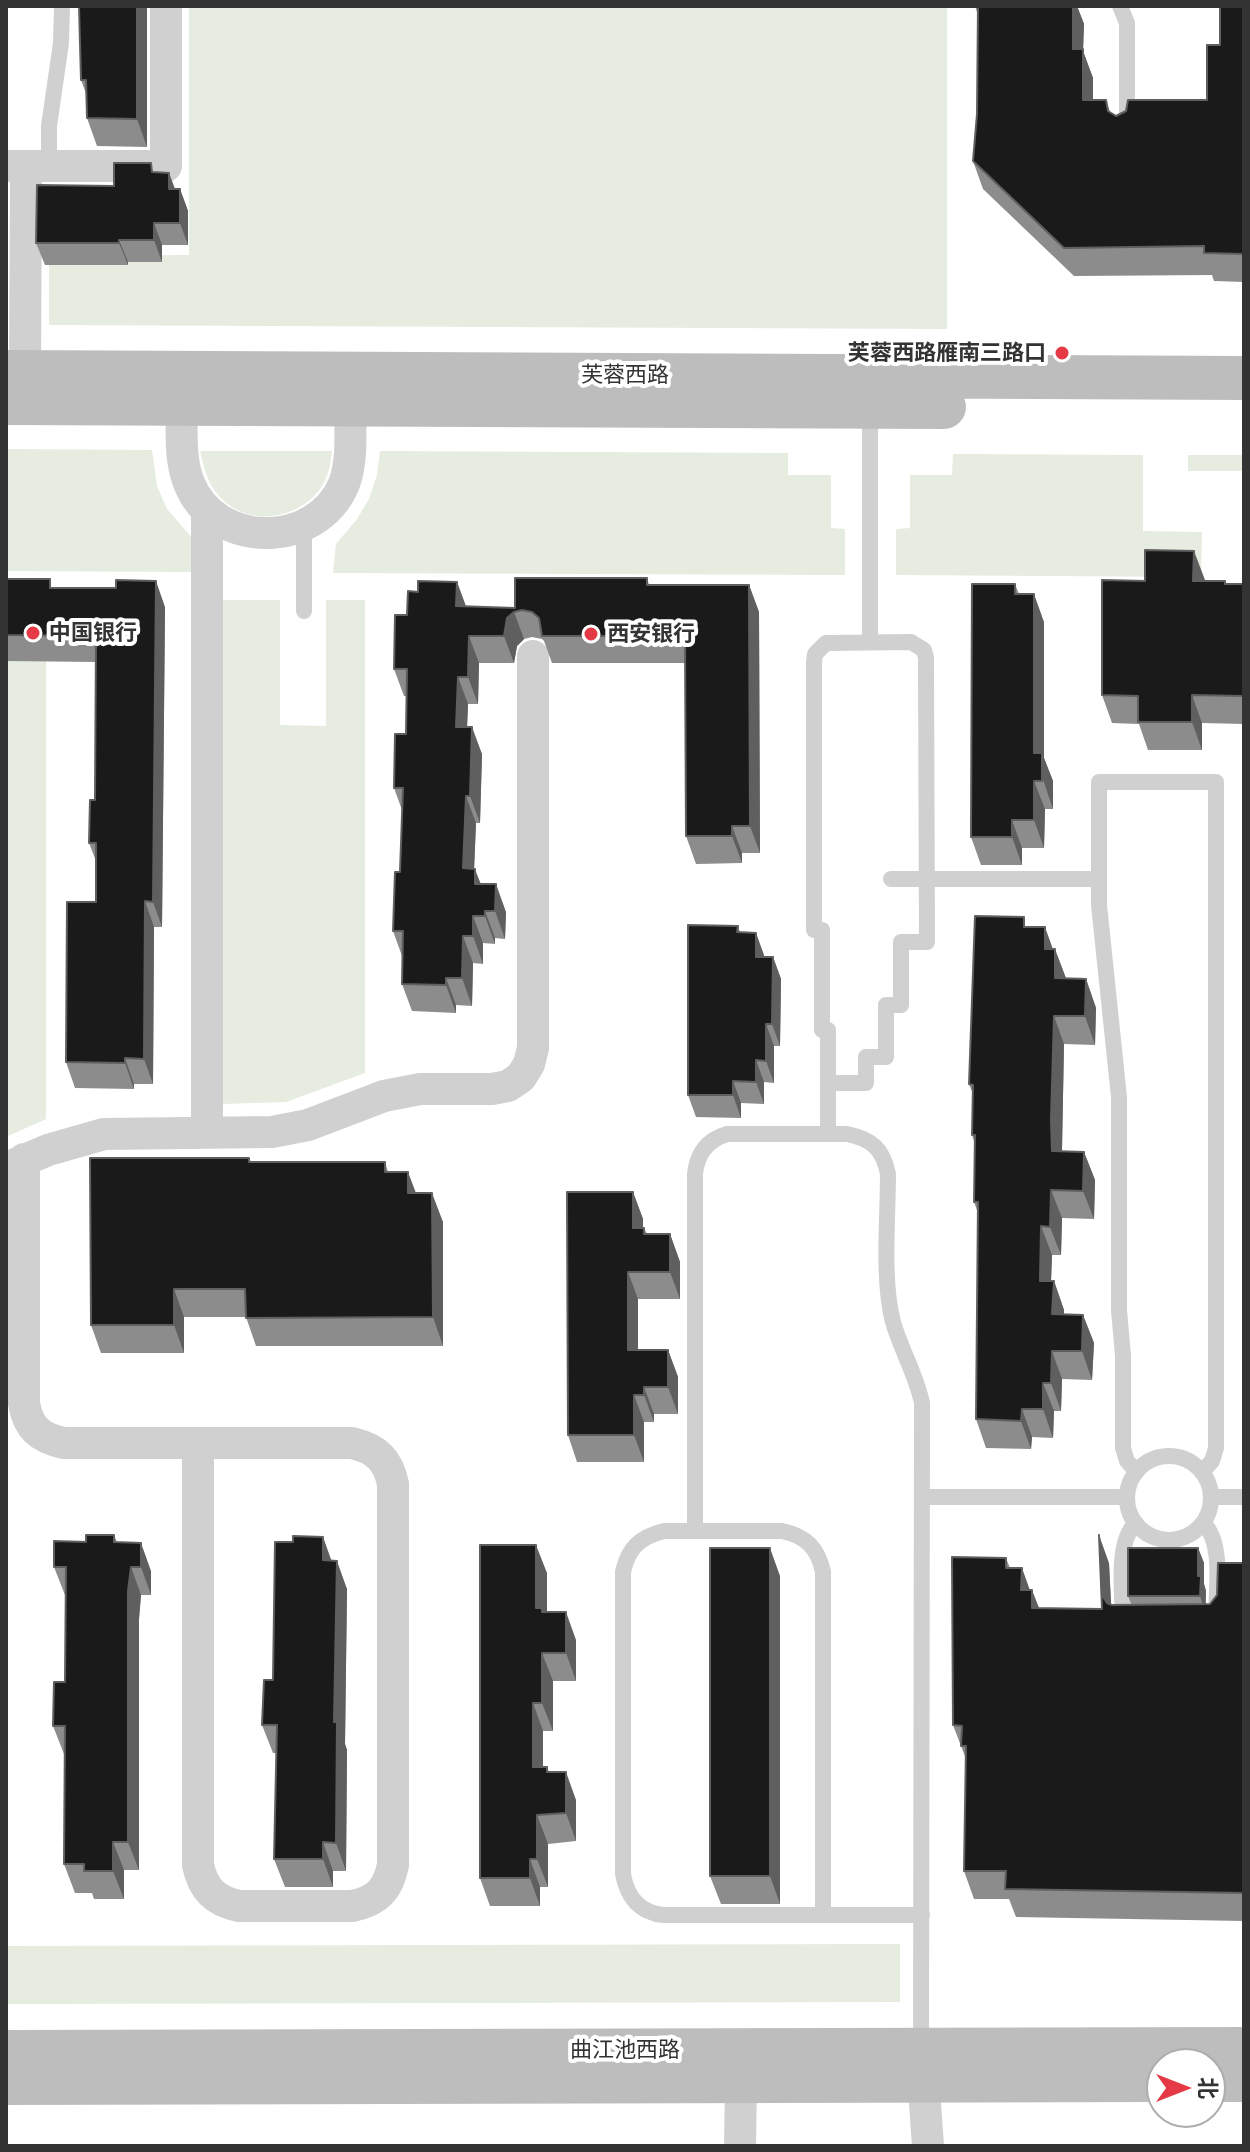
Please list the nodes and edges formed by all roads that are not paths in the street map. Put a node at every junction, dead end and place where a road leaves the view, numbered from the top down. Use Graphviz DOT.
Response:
graph roads {
  1 [pos="62,6"];
  2 [pos="166,6"];
  3 [pos="1120,6"];
  4 [pos="1127,133"];
  5 [pos="27,166"];
  6 [pos="1244,378"];
  7 [pos="12,382"];
  8 [pos="182,403"];
  9 [pos="350,404"];
  10 [pos="870,407"];
  11 [pos="1244,409"];
  12 [pos="207,510"];
  13 [pos="304,526"];
  14 [pos="304,611"];
  15 [pos="870,642"];
  16 [pos="533,656"];
  17 [pos="891,879"];
  18 [pos="927,879"];
  19 [pos="1099,879"];
  20 [pos="828,1083"];
  21 [pos="207,1132"];
  22 [pos="828,1134"];
  23 [pos="15,1164"];
  24 [pos="198,1443"];
  25 [pos="1136,1471"];
  26 [pos="1202,1472"];
  27 [pos="922,1497"];
  28 [pos="1127,1497"];
  29 [pos="1211,1497"];
  30 [pos="1244,1497"];
  31 [pos="1136,1523"];
  32 [pos="1203,1523"];
  33 [pos="695,1531"];
  34 [pos="1138,1622"];
  35 [pos="1200,1622"];
  36 [pos="823,1915"];
  37 [pos="922,1915"];
  38 [pos="1244,2049"];
  39 [pos="6,2052"];
  40 [pos="922,2065"];
  41 [pos="1146,2079"];
  42 [pos="741,2082"];
  43 [pos="6,2083"];
  44 [pos="740,2146"];
  45 [pos="928,2146"];
  1 -- 5 [label="lane"];
  2 -- 5 [label="street"];
  3 -- 4 [label="lane"];
  5 -- 7 [label="street"];
  6 -- 7 [label="main road, 芙蓉西路"];
  7 -- 8 [label="main road, 芙蓉西路"];
  8 -- 9 [label="main road, 芙蓉西路"];
  8 -- 12 [label="street"];
  9 -- 10 [label="main road, 芙蓉西路"];
  9 -- 13 [label="street"];
  10 -- 11 [label="main road, 芙蓉西路"];
  10 -- 15 [label="lane"];
  12 -- 13 [label="street"];
  12 -- 21 [label="street"];
  13 -- 14 [label="lane"];
  15 -- 18 [label="lane"];
  15 -- 20 [label="lane"];
  16 -- 21 [label="street"];
  17 -- 18 [label="lane"];
  18 -- 19 [label="lane"];
  18 -- 20 [label="lane"];
  19 -- 25 [label="lane"];
  19 -- 26 [label="lane"];
  20 -- 22 [label="lane"];
  21 -- 23 [label="street"];
  22 -- 27 [label="lane"];
  22 -- 33 [label="lane"];
  23 -- 24 [label="street"];
  24 -- 24 [label="street"];
  25 -- 26 [label="lane"];
  25 -- 28 [label="lane"];
  26 -- 29 [label="lane"];
  27 -- 28 [label="lane"];
  27 -- 37 [label="lane"];
  28 -- 31 [label="lane"];
  29 -- 30 [label="lane"];
  29 -- 32 [label="lane"];
  31 -- 32 [label="lane"];
  31 -- 34 [label="lane"];
  32 -- 35 [label="lane"];
  33 -- 36 [label="lane"];
  33 -- 36 [label="lane"];
  36 -- 37 [label="lane"];
  37 -- 40 [label="lane"];
  38 -- 40 [label="main road, 曲江池西路"];
  39 -- 40 [label="main road, 曲江池西路"];
  40 -- 41 [label="main road, 曲江池西路"];
  40 -- 42 [label="main road, 曲江池西路"];
  40 -- 45 [label="street"];
  42 -- 43 [label="main road, 曲江池西路"];
  42 -- 44 [label="street"];
}
